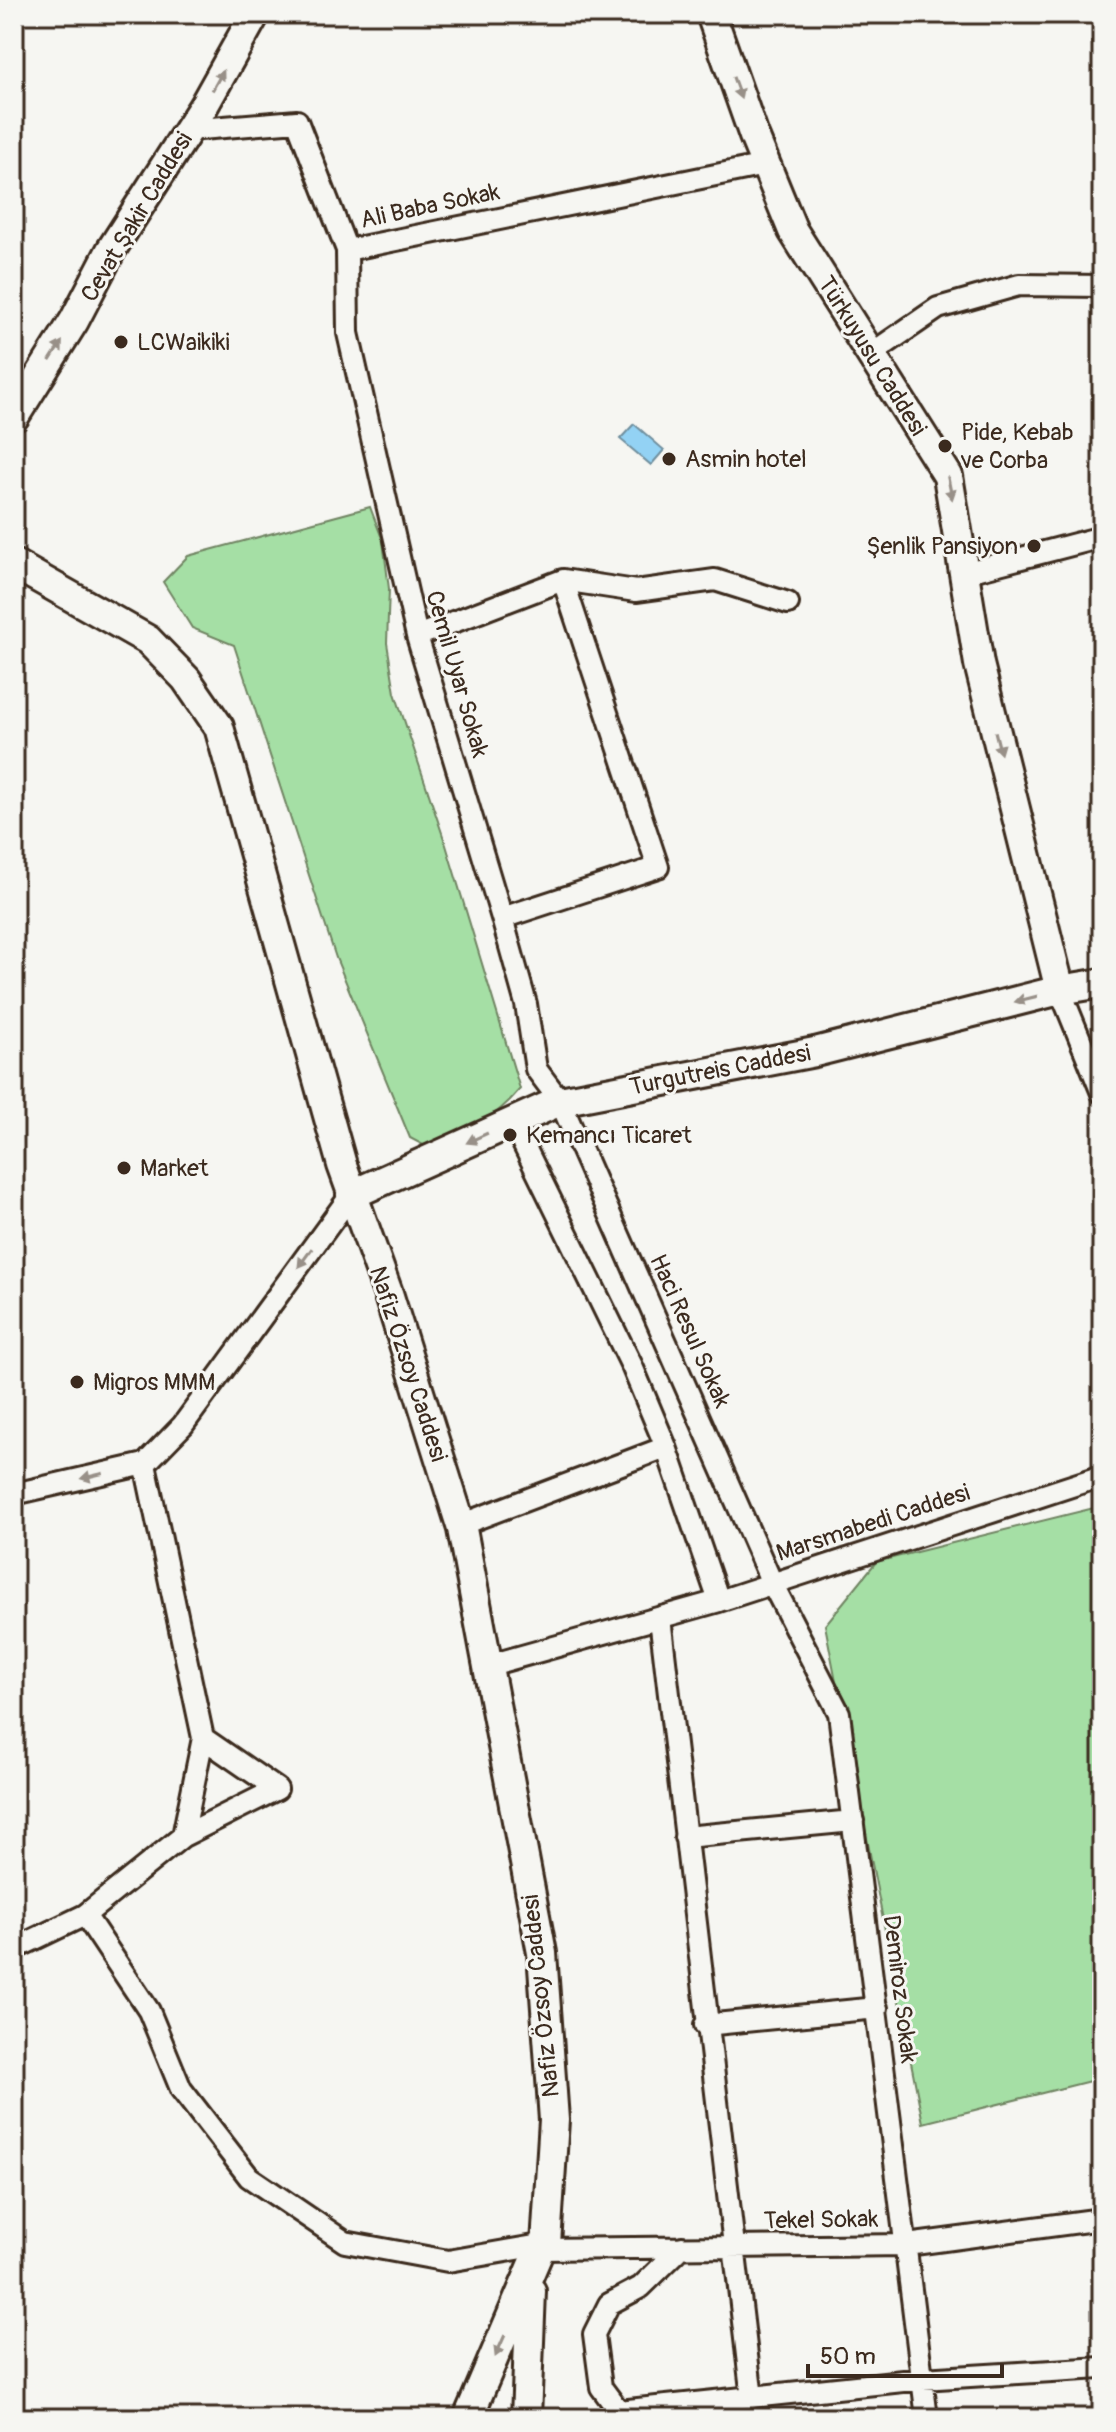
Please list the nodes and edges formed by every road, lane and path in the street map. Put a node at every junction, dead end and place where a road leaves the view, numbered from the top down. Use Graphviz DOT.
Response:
graph roads {
  1 [pos="255,14"];
  2 [pos="711,14"];
  3 [pos="188,130"];
  4 [pos="765,165"];
  5 [pos="347,250"];
  6 [pos="1102,286"];
  7 [pos="871,354"];
  8 [pos="14,417"];
  9 [pos="1101,537"];
  10 [pos="14,564"];
  11 [pos="964,573"];
  12 [pos="563,580"];
  13 [pos="788,603"];
  14 [pos="417,636"];
  15 [pos="502,918"];
  16 [pos="1102,983"];
  17 [pos="1060,990"];
  18 [pos="1102,1093"];
  19 [pos="560,1101"];
  20 [pos="512,1121"];
  21 [pos="351,1195"];
  22 [pos="666,1447"];
  23 [pos="145,1464"];
  24 [pos="1102,1476"];
  25 [pos="14,1494"];
  26 [pos="460,1525"];
  27 [pos="772,1583"];
  28 [pos="719,1601"];
  29 [pos="660,1618"];
  30 [pos="490,1665"];
  31 [pos="203,1738"];
  32 [pos="853,1821"];
  33 [pos="183,1836"];
  34 [pos="685,1837"];
  35 [pos="85,1915"];
  36 [pos="14,1949"];
  37 [pos="877,2008"];
  38 [pos="705,2025"];
  39 [pos="1102,2219"];
  40 [pos="907,2245"];
  41 [pos="682,2247"];
  42 [pos="732,2247"];
  43 [pos="539,2256"];
  44 [pos="1102,2368"];
  45 [pos="922,2379"];
  46 [pos="752,2398"];
  47 [pos="622,2415"];
  48 [pos="468,2418"];
  49 [pos="526,2418"];
  50 [pos="927,2418"];
  3 -- 1 [label="main road, Cevat Şakir Caddesi, one-way"];
  2 -- 4 [label="main road, Türkuyusu Caddesi, one-way"];
  3 -- 5 [label="street, Ali Baba Sokak"];
  8 -- 3 [label="main road, Cevat Şakir Caddesi, one-way"];
  4 -- 5 [label="street, Ali Baba Sokak"];
  4 -- 7 [label="main road, Türkuyusu Caddesi"];
  5 -- 14 [label="street, Cemil Uyar Sokak"];
  6 -- 7 [label="street"];
  7 -- 11 [label="main road, Türkuyusu Caddesi, one-way"];
  9 -- 11 [label="street"];
  10 -- 21 [label="main road, Nafiz Özsoy Caddesi"];
  11 -- 17 [label="main road, Türkuyusu Caddesi, one-way"];
  12 -- 13 [label="street"];
  12 -- 14 [label="street"];
  12 -- 15 [label="street"];
  14 -- 15 [label="street, Cemil Uyar Sokak"];
  15 -- 19 [label="street, Cemil Uyar Sokak"];
  16 -- 17 [label="main road, Turgutreis Caddesi"];
  17 -- 18 [label="street"];
  17 -- 19 [label="main road, Turgutreis Caddesi, one-way"];
  19 -- 20 [label="main road, Turgutreis Caddesi"];
  19 -- 27 [label="street, Haci Resul Sokak"];
  20 -- 21 [label="main road, Turgutreis Caddesi, one-way"];
  20 -- 22 [label="street"];
  21 -- 23 [label="street, one-way"];
  21 -- 26 [label="main road, Nafiz Özsoy Caddesi"];
  22 -- 26 [label="street"];
  22 -- 28 [label="street"];
  23 -- 25 [label="street, one-way"];
  23 -- 31 [label="street"];
  24 -- 27 [label="street, Marsmabedi Caddesi"];
  26 -- 30 [label="main road, Nafiz Özsoy Caddesi"];
  27 -- 28 [label="street, Marsmabedi Caddesi"];
  27 -- 32 [label="street, Demiroz Sokak"];
  28 -- 29 [label="street, Marsmabedi Caddesi"];
  29 -- 30 [label="street, Marsmabedi Caddesi"];
  29 -- 34 [label="street"];
  30 -- 43 [label="main road, Nafiz Özsoy Caddesi"];
  31 -- 33 [label="street"];
  31 -- 33 [label="street"];
  32 -- 34 [label="street"];
  32 -- 37 [label="street, Demiroz Sokak"];
  33 -- 35 [label="street"];
  34 -- 38 [label="street"];
  35 -- 36 [label="street"];
  35 -- 43 [label="street, Tekel Sokak"];
  37 -- 38 [label="street"];
  37 -- 40 [label="street, Demiroz Sokak"];
  38 -- 42 [label="street"];
  39 -- 40 [label="street, Tekel Sokak"];
  40 -- 42 [label="street, Tekel Sokak"];
  40 -- 45 [label="street, Demiroz Sokak"];
  41 -- 42 [label="street, Tekel Sokak"];
  41 -- 43 [label="street, Tekel Sokak"];
  41 -- 47 [label="street"];
  42 -- 46 [label="street"];
  43 -- 48 [label="main road, Nafiz Özsoy Caddesi, one-way"];
  43 -- 49 [label="main road, Nafiz Özsoy Caddesi"];
  44 -- 45 [label="street"];
  45 -- 46 [label="street"];
  45 -- 50 [label="street, Demiroz Sokak"];
  46 -- 47 [label="street"];
}
